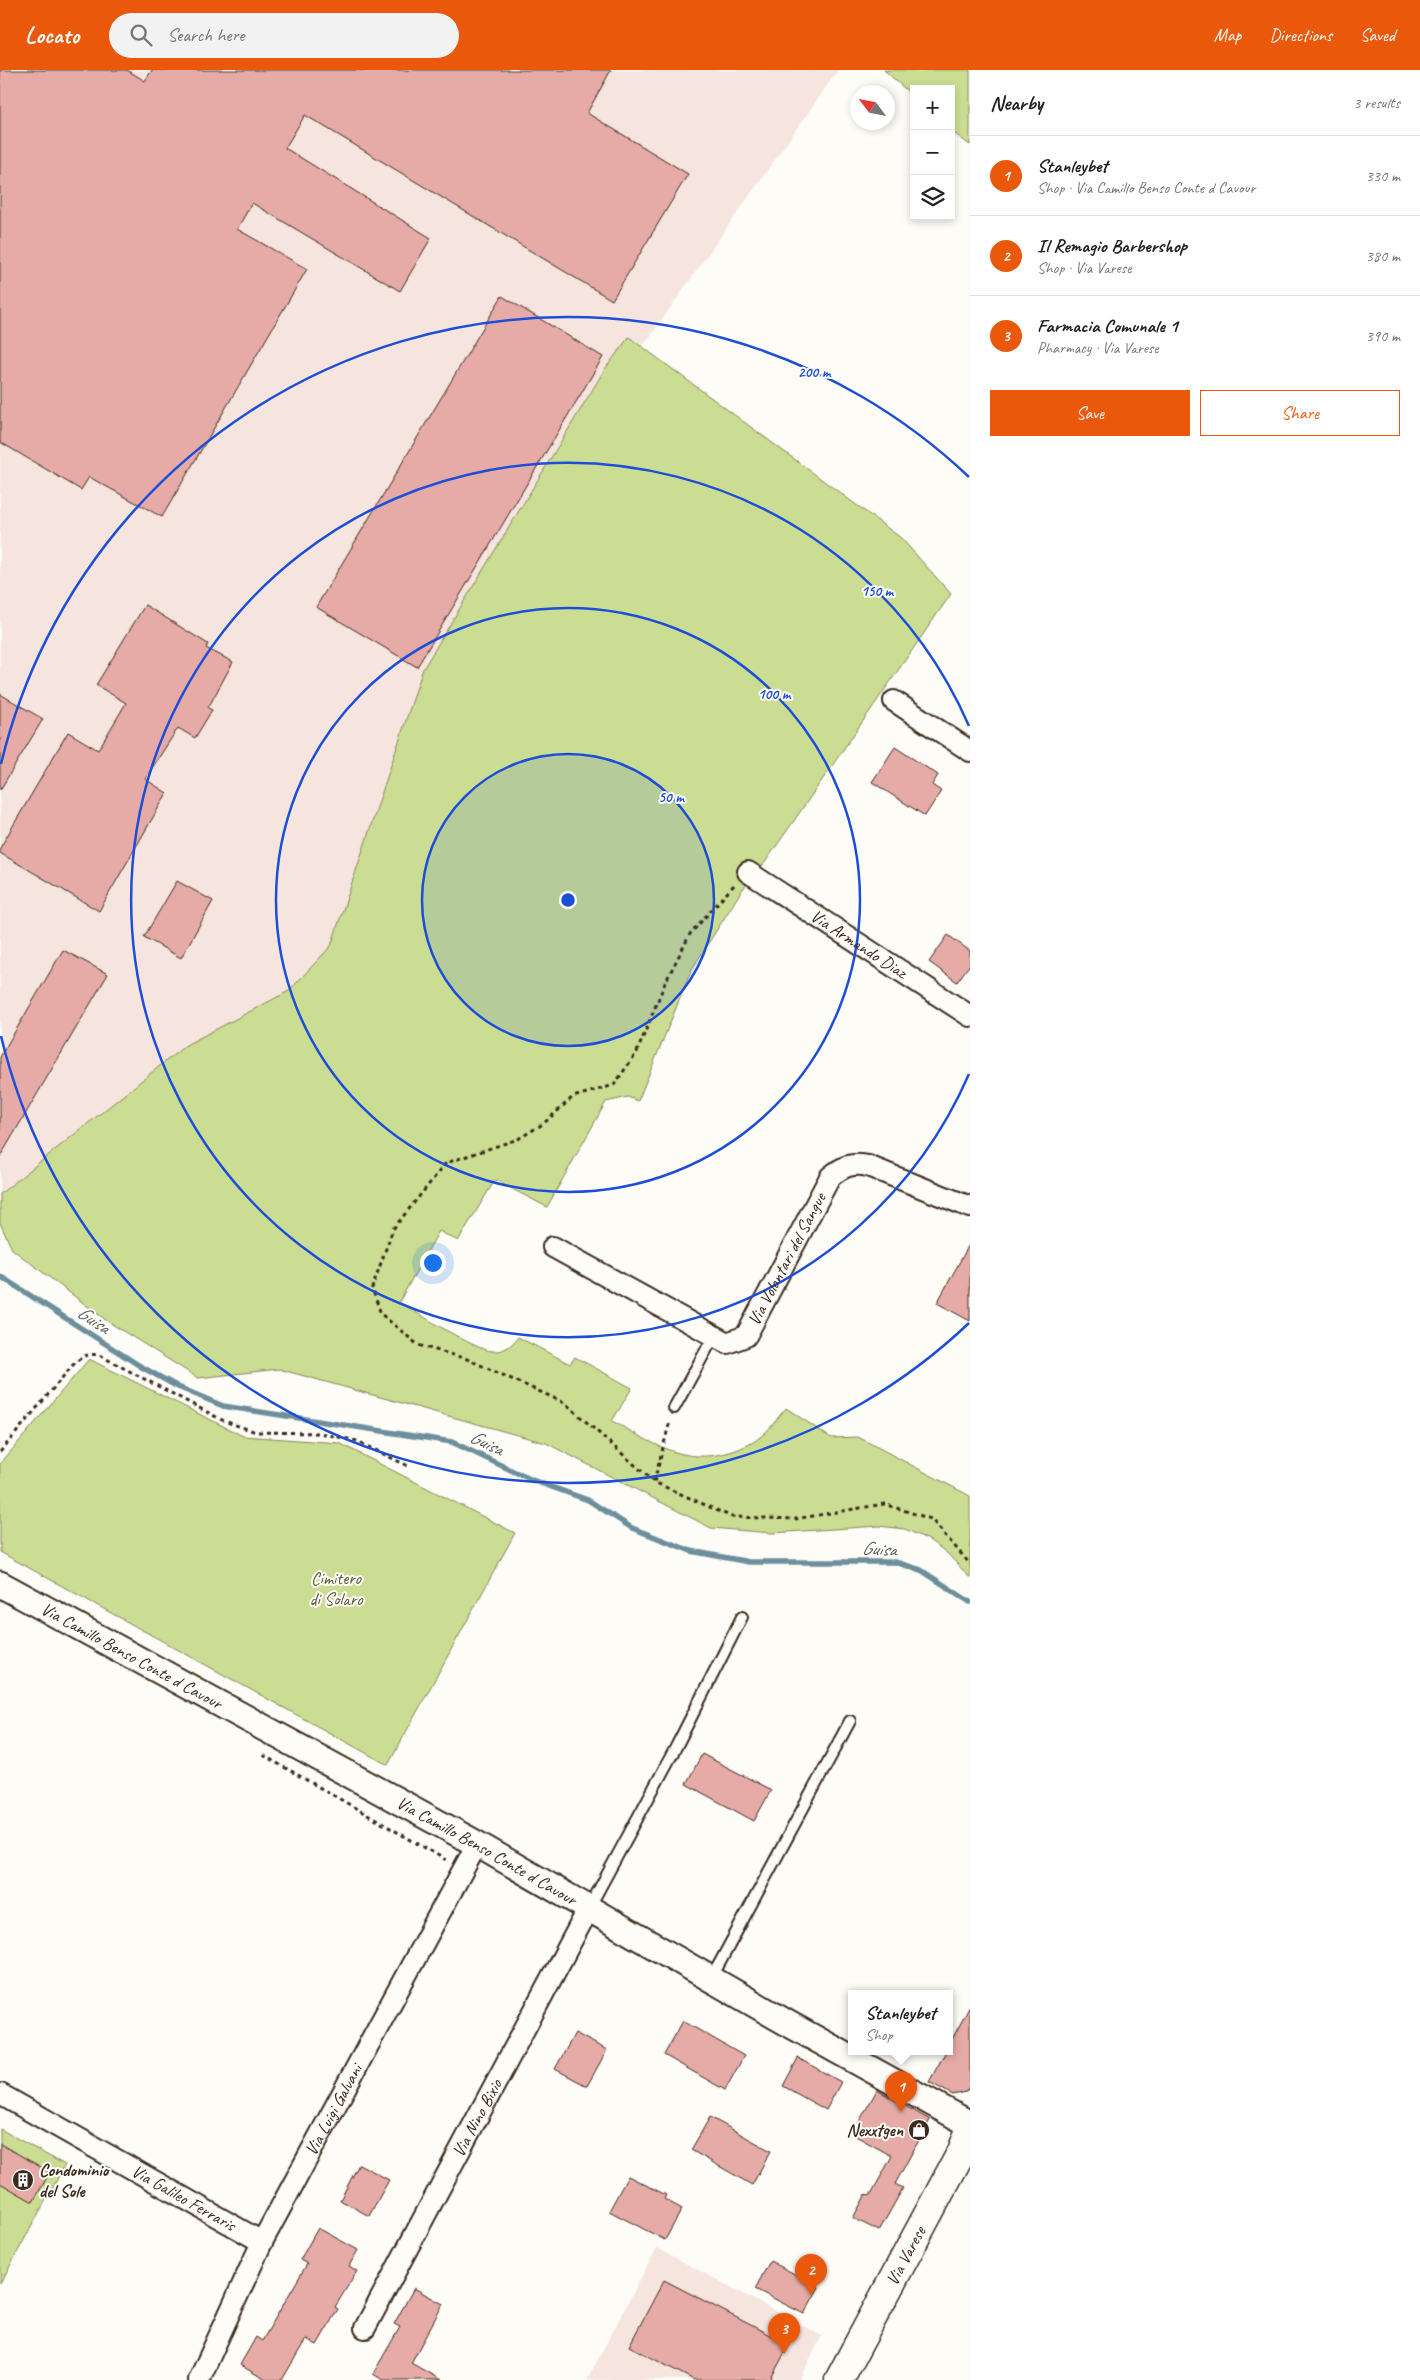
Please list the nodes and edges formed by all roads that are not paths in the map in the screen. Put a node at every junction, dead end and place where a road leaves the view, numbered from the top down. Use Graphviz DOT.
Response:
graph roads {
  1 [pos="894,701"];
  2 [pos="970,751"];
  3 [pos="748,872"];
  4 [pos="970,1016"];
  5 [pos="970,1207"];
  6 [pos="553,1247"];
  7 [pos="714,1336"];
  8 [pos="674,1408"];
  9 [pos="0,1584"];
  10 [pos="742,1618"];
  11 [pos="850,1721"];
  12 [pos="477,1844"];
  13 [pos="589,1908"];
  14 [pos="711,1979"];
  15 [pos="0,2094"];
  16 [pos="970,2124"];
  17 [pos="970,2130"];
  18 [pos="262,2242"];
  19 [pos="365,2328"];
  20 [pos="199,2380"];
  21 [pos="839,2380"];
  1 -- 2 [label="street"];
  3 -- 4 [label="street, Via Armando Diaz"];
  5 -- 7 [label="street, Via Volontari del Sangue"];
  6 -- 7 [label="street, Via Volontari del Sangue"];
  7 -- 8 [label="lane"];
  9 -- 12 [label="street, Via Camillo Benso Conte d Cavour"];
  10 -- 13 [label="lane"];
  11 -- 14 [label="lane"];
  12 -- 13 [label="street, Via Camillo Benso Conte d Cavour"];
  12 -- 18 [label="street, Via Luigi Galvani"];
  13 -- 14 [label="street, Via Camillo Benso Conte d Cavour"];
  13 -- 19 [label="street, Via Nino Bixio"];
  14 -- 16 [label="street, Via Camillo Benso Conte d Cavour"];
  15 -- 18 [label="street, Via Galileo Ferraris"];
  17 -- 21 [label="main road, Via Varese"];
  18 -- 20 [label="street, Via Luigi Galvani"];
}
